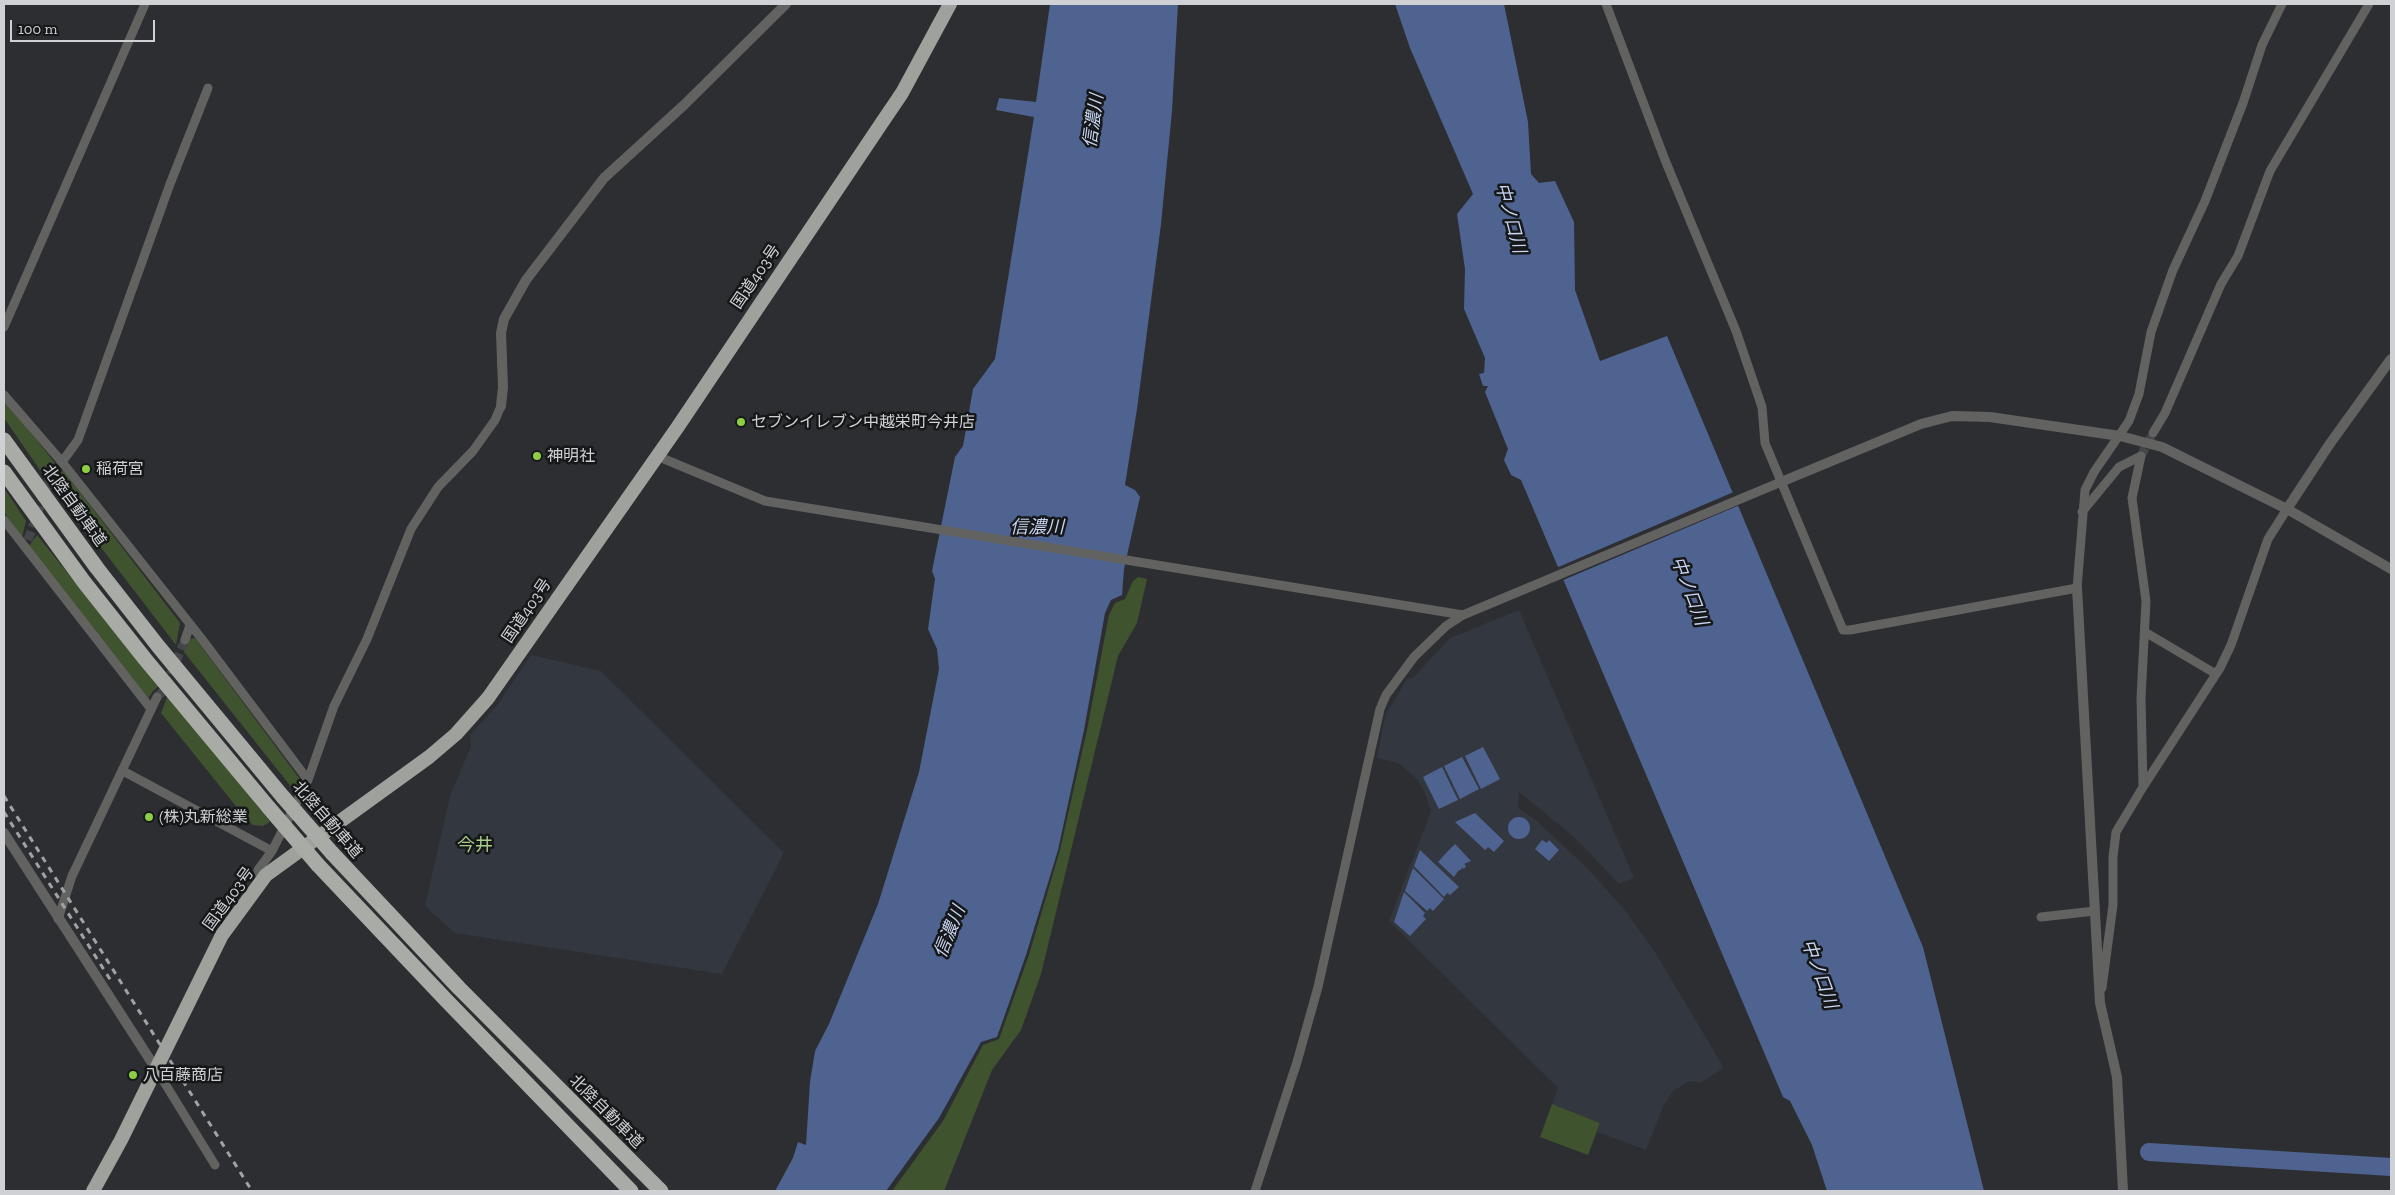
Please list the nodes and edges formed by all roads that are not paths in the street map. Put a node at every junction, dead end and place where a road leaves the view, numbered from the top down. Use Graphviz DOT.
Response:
graph roads {
  1 [pos="145,4"];
  2 [pos="786,4"];
  3 [pos="950,4"];
  4 [pos="1606,4"];
  5 [pos="2282,4"];
  6 [pos="2369,4"];
  7 [pos="208,88"];
  8 [pos="4,327"];
  9 [pos="2390,364"];
  10 [pos="4,395"];
  11 [pos="501,406"];
  12 [pos="2153,433"];
  13 [pos="2120,436"];
  14 [pos="4,440"];
  15 [pos="657,456"];
  16 [pos="62,462"];
  17 [pos="4,472"];
  18 [pos="1781,482"];
  19 [pos="2287,509"];
  20 [pos="2082,512"];
  21 [pos="4,520"];
  22 [pos="2391,569"];
  23 [pos="2077,588"];
  24 [pos="1464,615"];
  25 [pos="190,625"];
  26 [pos="2144,632"];
  27 [pos="184,640"];
  28 [pos="2216,674"];
  29 [pos="157,697"];
  30 [pos="151,709"];
  31 [pos="123,772"];
  32 [pos="308,780"];
  33 [pos="2143,787"];
  34 [pos="4,833"];
  35 [pos="272,851"];
  36 [pos="262,880"];
  37 [pos="2095,911"];
  38 [pos="2041,917"];
  39 [pos="58,919"];
  40 [pos="2100,1003"];
  41 [pos="156,1069"];
  42 [pos="215,1165"];
  43 [pos="92,1191"];
  44 [pos="632,1191"];
  45 [pos="661,1191"];
  46 [pos="1256,1191"];
  47 [pos="2123,1191"];
  1 -- 8 [label="street"];
  2 -- 11 [label="street"];
  3 -- 15 [label="highway, 国道403号"];
  4 -- 18 [label="street"];
  5 -- 13 [label="street"];
  6 -- 12 [label="street"];
  7 -- 16 [label="street"];
  9 -- 19 [label="street"];
  10 -- 16 [label="street"];
  11 -- 32 [label="street"];
  13 -- 18 [label="street"];
  13 -- 19 [label="street"];
  13 -- 20 [label="street"];
  14 -- 45 [label="highway, 北陸自動車道, bridge"];
  15 -- 24 [label="street"];
  15 -- 36 [label="highway, 国道403号"];
  16 -- 25 [label="street"];
  17 -- 44 [label="highway, bridge"];
  18 -- 23 [label="street"];
  18 -- 24 [label="street"];
  19 -- 22 [label="street"];
  19 -- 28 [label="street"];
  20 -- 23 [label="street"];
  20 -- 26 [label="street"];
  21 -- 30 [label="street"];
  23 -- 37 [label="street"];
  24 -- 46 [label="street"];
  25 -- 27 [label="street"];
  25 -- 32 [label="street"];
  26 -- 28 [label="street"];
  26 -- 33 [label="street"];
  28 -- 33 [label="street"];
  29 -- 30 [label="street"];
  30 -- 31 [label="street"];
  31 -- 35 [label="street"];
  31 -- 39 [label="street"];
  32 -- 35 [label="street"];
  33 -- 40 [label="street"];
  34 -- 39 [label="street"];
  35 -- 36 [label="street"];
  36 -- 41 [label="highway, 国道403号"];
  37 -- 38 [label="street"];
  37 -- 40 [label="street"];
  39 -- 41 [label="street"];
  40 -- 47 [label="street"];
  41 -- 42 [label="street"];
  41 -- 43 [label="highway, 国道403号"];
}
